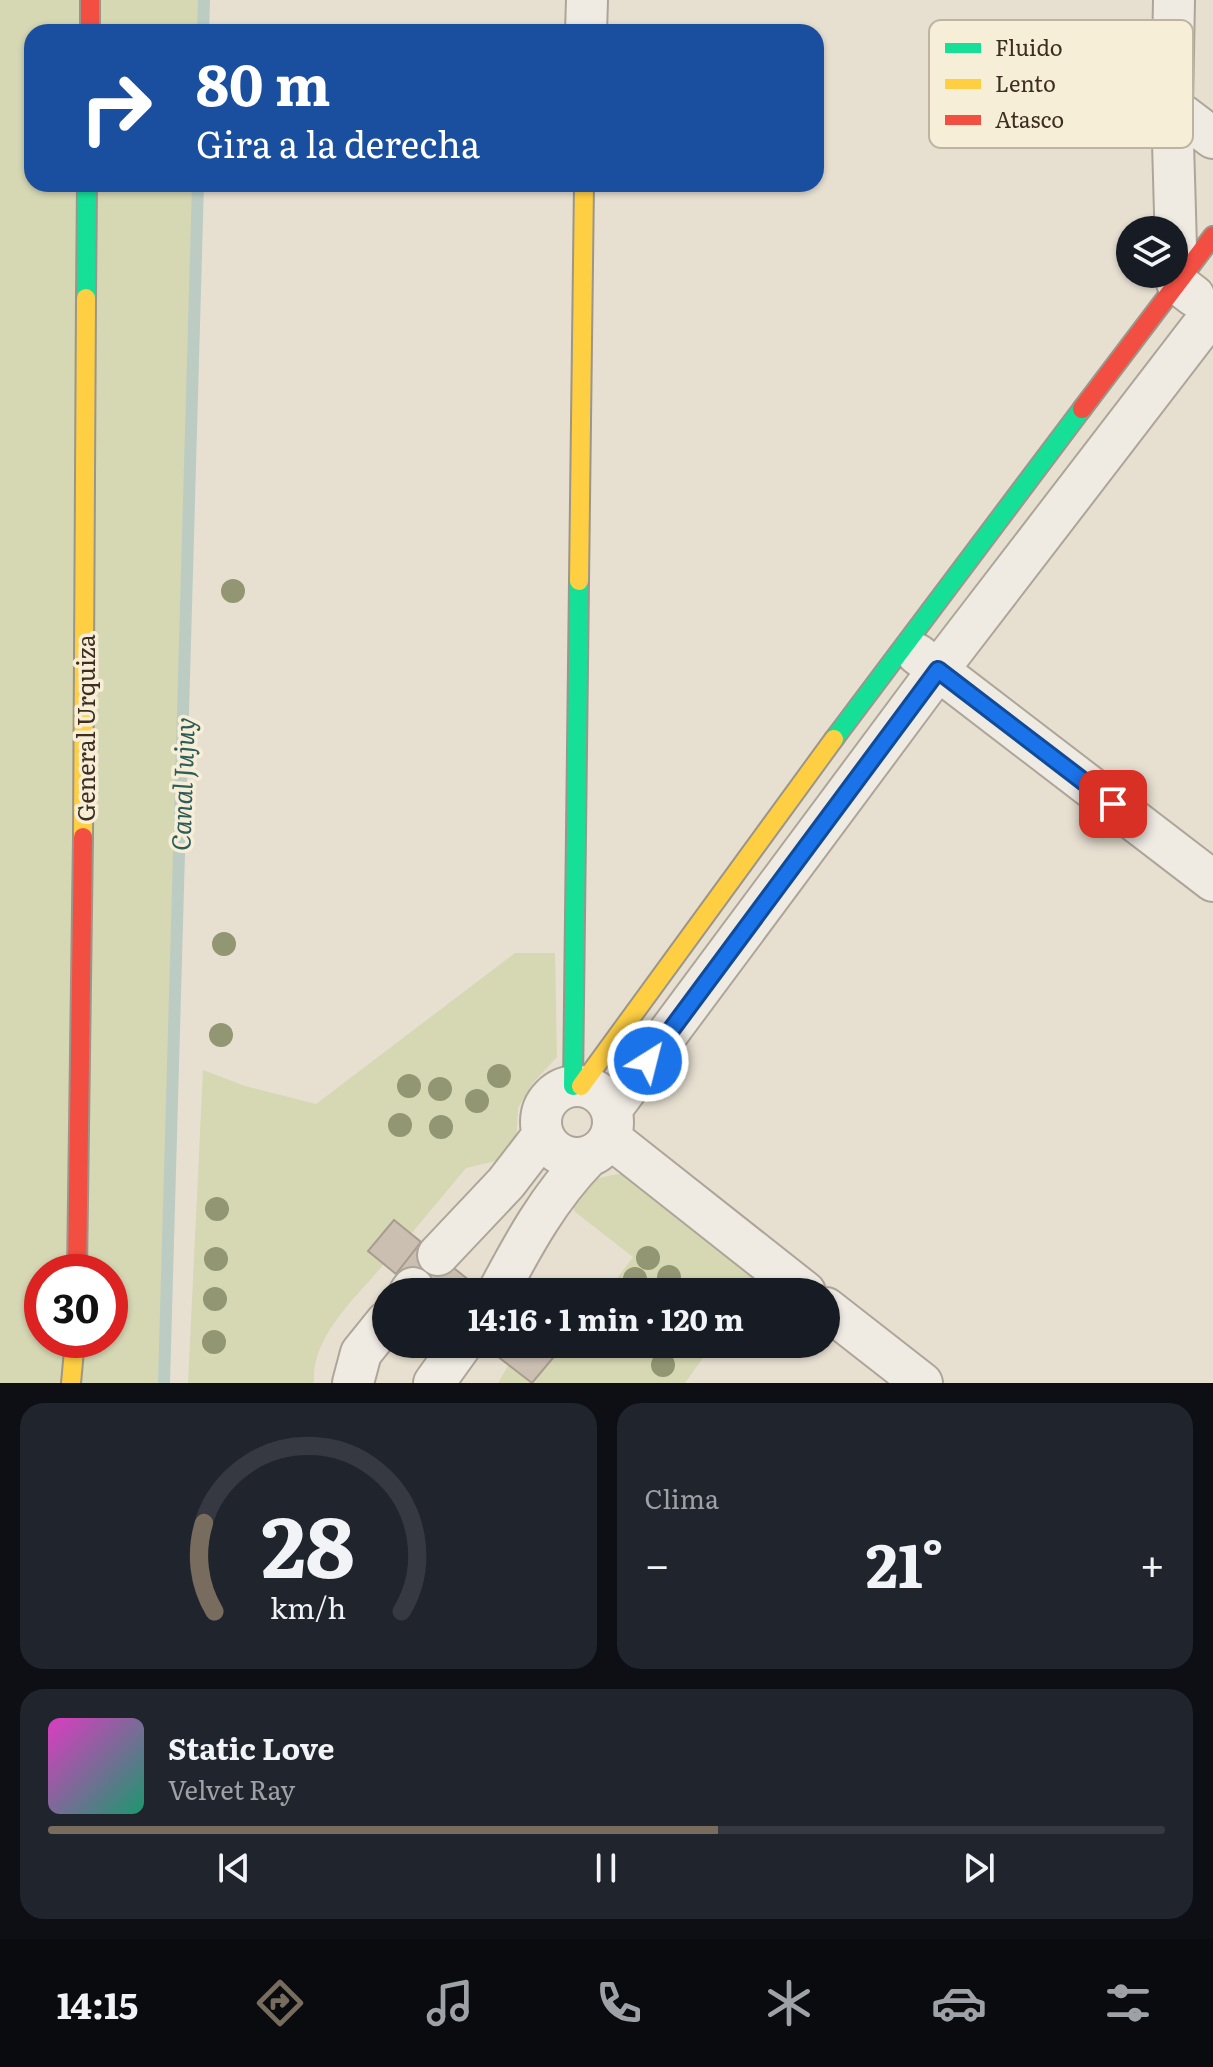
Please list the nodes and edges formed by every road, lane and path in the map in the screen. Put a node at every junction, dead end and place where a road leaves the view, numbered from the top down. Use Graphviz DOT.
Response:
graph roads {
  1 [pos="90,0"];
  2 [pos="587,0"];
  3 [pos="1174,0"];
  4 [pos="1174,20"];
  5 [pos="90,24"];
  6 [pos="586,24"];
  7 [pos="1193,123"];
  8 [pos="1213,138"];
  9 [pos="1173,148"];
  10 [pos="87,192"];
  11 [pos="584,192"];
  12 [pos="1175,216"];
  13 [pos="1213,236"];
  14 [pos="1188,269"];
  15 [pos="1173,288"];
  16 [pos="1183,288"];
  17 [pos="1213,312"];
  18 [pos="904,644"];
  19 [pos="938,670"];
  20 [pos="1213,881"];
  21 [pos="593,1115"];
  22 [pos="543,1135"];
  23 [pos="474,1214"];
  24 [pos="519,1252"];
  25 [pos="78,1254"];
  26 [pos="438,1255"];
  27 [pos="505,1278"];
  28 [pos="788,1278"];
  29 [pos="840,1319"];
  30 [pos="372,1339"];
  31 [pos="73,1358"];
  32 [pos="78,1358"];
  33 [pos="452,1358"];
  34 [pos="71,1383"];
  35 [pos="82,1383"];
  36 [pos="353,1383"];
  37 [pos="434,1383"];
  38 [pos="922,1383"];
  1 -- 5 [label="street"];
  2 -- 6 [label="street"];
  3 -- 4 [label="street"];
  7 -- 8 [label="street"];
  9 -- 12 [label="street"];
  10 -- 25 [label="street, General Urquiza"];
  11 -- 21 [label="street"];
  13 -- 14 [label="street"];
  15 -- 18 [label="street"];
  16 -- 17 [label="street"];
  17 -- 19 [label="street"];
  18 -- 19 [label="street"];
  18 -- 21 [label="street"];
  19 -- 20 [label="street"];
  19 -- 21 [label="street"];
  21 -- 22 [label="street"];
  21 -- 22 [label="street"];
  21 -- 24 [label="street"];
  21 -- 28 [label="street"];
  22 -- 23 [label="street"];
  23 -- 24 [label="street"];
  23 -- 26 [label="street"];
  24 -- 27 [label="street"];
  29 -- 38 [label="street"];
  30 -- 36 [label="street"];
  31 -- 34 [label="street"];
  32 -- 35 [label="street"];
  33 -- 37 [label="street"];
}
